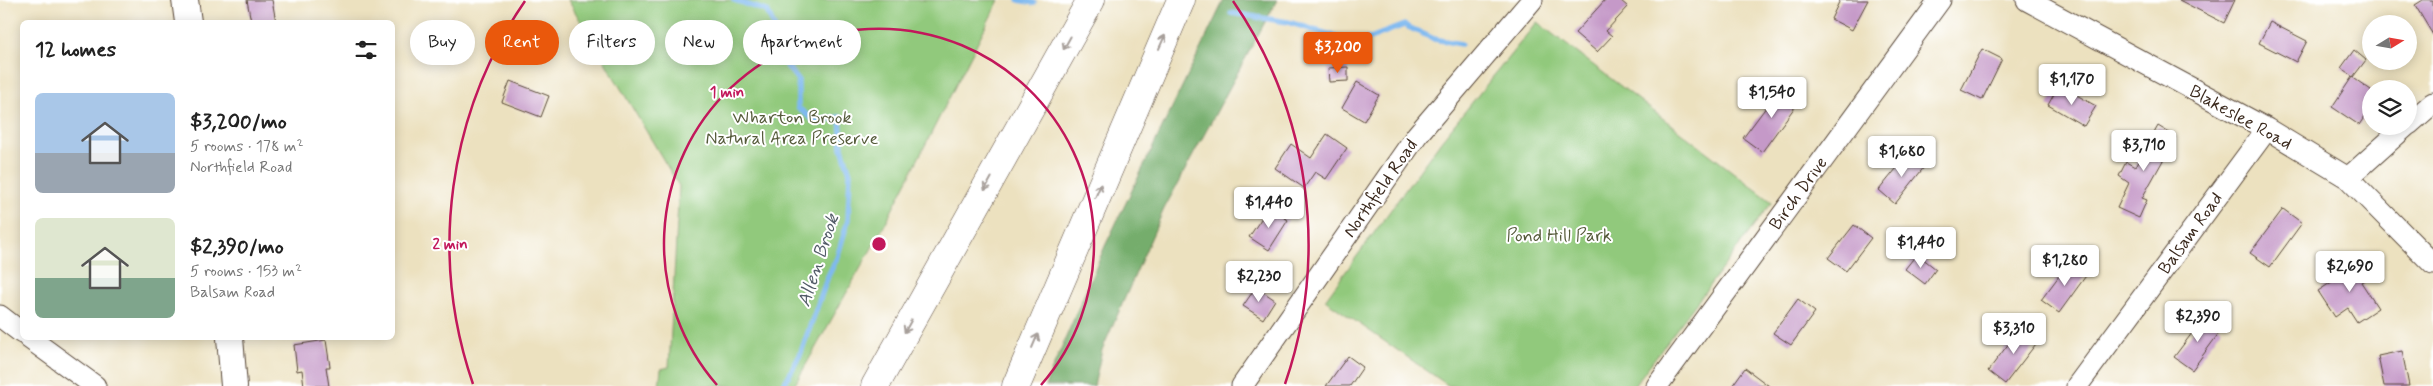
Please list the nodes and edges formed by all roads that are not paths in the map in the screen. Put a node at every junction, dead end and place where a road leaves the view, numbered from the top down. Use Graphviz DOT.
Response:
graph roads {
  1 [pos="185,0"];
  2 [pos="1091,0"];
  3 [pos="1181,0"];
  4 [pos="1532,0"];
  5 [pos="1940,0"];
  6 [pos="2027,0"];
  7 [pos="188,20"];
  8 [pos="2433,103"];
  9 [pos="2417,117"];
  10 [pos="2267,129"];
  11 [pos="2397,135"];
  12 [pos="2348,178"];
  13 [pos="2433,264"];
  14 [pos="0,316"];
  15 [pos="20,331"];
  16 [pos="32,340"];
  17 [pos="230,340"];
  18 [pos="95,386"];
  19 [pos="234,386"];
  20 [pos="875,386"];
  21 [pos="1016,386"];
  22 [pos="1242,386"];
  23 [pos="1657,386"];
  24 [pos="2077,386"];
  1 -- 7 [label="main road"];
  2 -- 20 [label="highway, one-way"];
  21 -- 3 [label="highway, one-way"];
  4 -- 22 [label="street, Northfield Road"];
  5 -- 23 [label="street, Birch Drive"];
  6 -- 10 [label="street, Blakeslee Road"];
  8 -- 9 [label="street"];
  10 -- 12 [label="street, Blakeslee Road"];
  10 -- 24 [label="street, Balsam Road"];
  11 -- 12 [label="street"];
  12 -- 13 [label="street, Blakeslee Road"];
  14 -- 15 [label="street"];
  16 -- 18 [label="street"];
  17 -- 19 [label="main road"];
}
